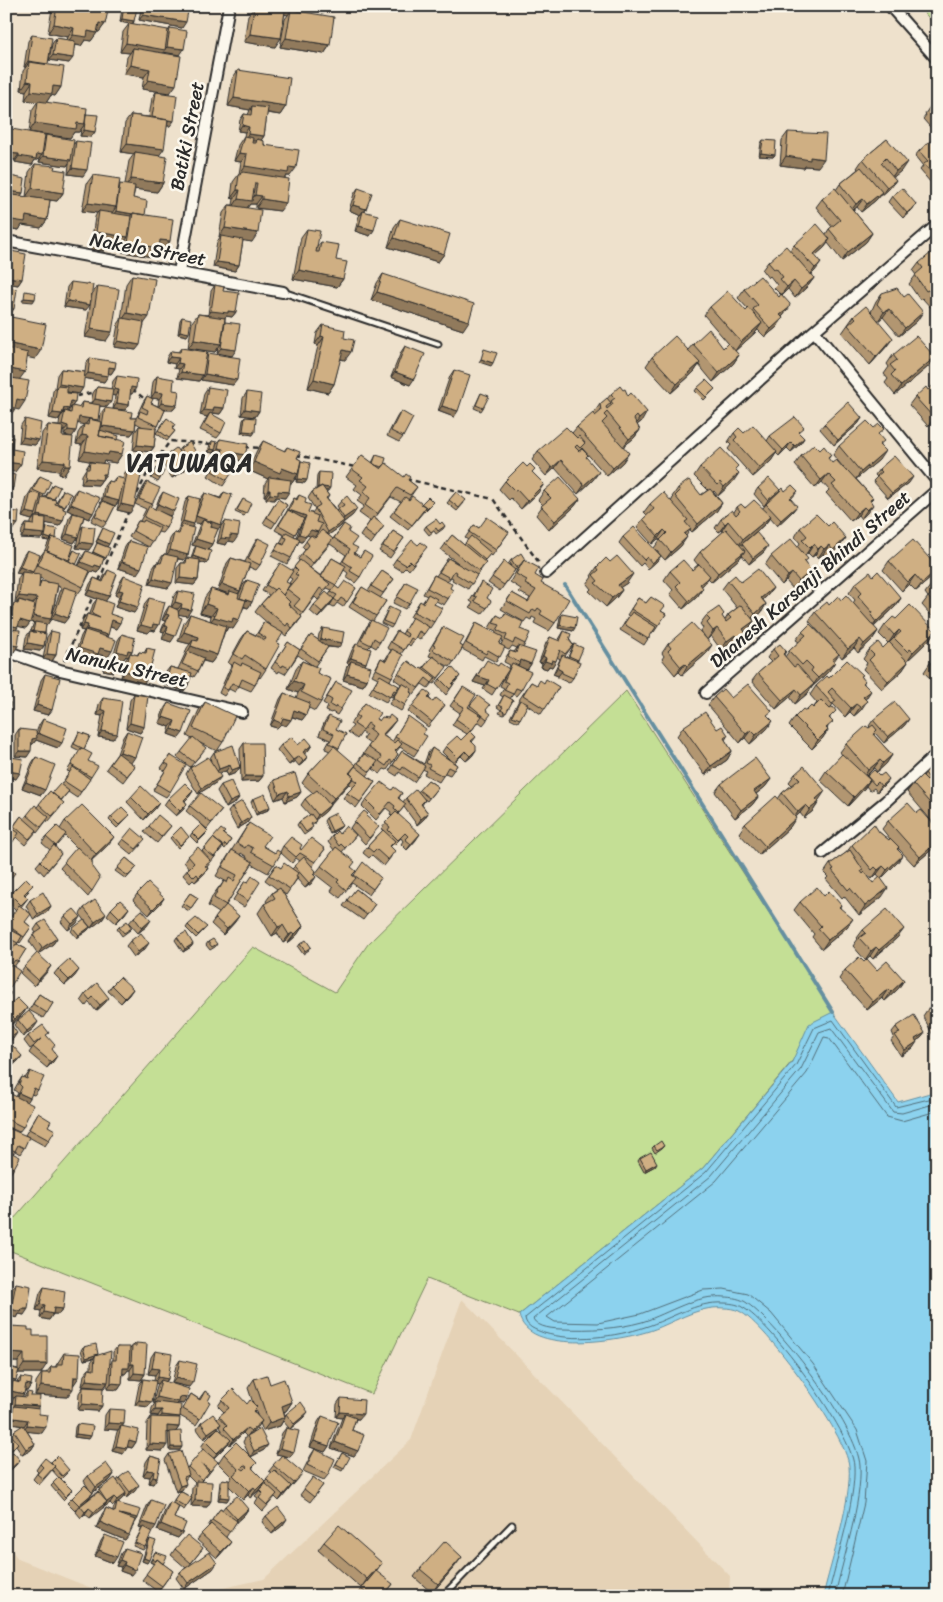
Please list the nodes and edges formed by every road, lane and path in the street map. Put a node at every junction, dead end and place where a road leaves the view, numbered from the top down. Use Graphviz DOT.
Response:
graph roads {
  1 [pos="229,6"];
  2 [pos="890,6"];
  3 [pos="937,59"];
  4 [pos="937,224"];
  5 [pos="6,241"];
  6 [pos="179,272"];
  7 [pos="283,292"];
  8 [pos="814,331"];
  9 [pos="438,344"];
  10 [pos="124,388"];
  11 [pos="96,392"];
  12 [pos="77,396"];
  13 [pos="157,411"];
  14 [pos="168,434"];
  15 [pos="170,441"];
  16 [pos="215,445"];
  17 [pos="242,447"];
  18 [pos="268,450"];
  19 [pos="292,454"];
  20 [pos="359,468"];
  21 [pos="397,476"];
  22 [pos="937,481"];
  23 [pos="937,490"];
  24 [pos="136,495"];
  25 [pos="132,503"];
  26 [pos="546,573"];
  27 [pos="99,582"];
  28 [pos="95,591"];
  29 [pos="6,651"];
  30 [pos="60,670"];
  31 [pos="706,693"];
  32 [pos="242,712"];
  33 [pos="937,754"];
  34 [pos="823,853"];
  35 [pos="512,1525"];
  36 [pos="443,1596"];
  1 -- 6 [label="street, Batiki Street"];
  2 -- 3 [label="street"];
  4 -- 8 [label="street"];
  5 -- 6 [label="street, Nakelo Street"];
  6 -- 7 [label="street, Nakelo Street"];
  7 -- 9 [label="lane"];
  8 -- 22 [label="street"];
  8 -- 26 [label="street"];
  10 -- 13 [label="path"];
  11 -- 12 [label="path"];
  14 -- 15 [label="path"];
  15 -- 16 [label="path"];
  15 -- 24 [label="path"];
  17 -- 18 [label="path"];
  19 -- 20 [label="path"];
  21 -- 26 [label="path"];
  23 -- 31 [label="street, Dhanesh Karsanji Bhindi Street"];
  25 -- 27 [label="path"];
  28 -- 30 [label="path"];
  29 -- 30 [label="street, Nanuku Street"];
  30 -- 32 [label="street, Nanuku Street"];
  33 -- 34 [label="street"];
  35 -- 36 [label="lane"];
}
